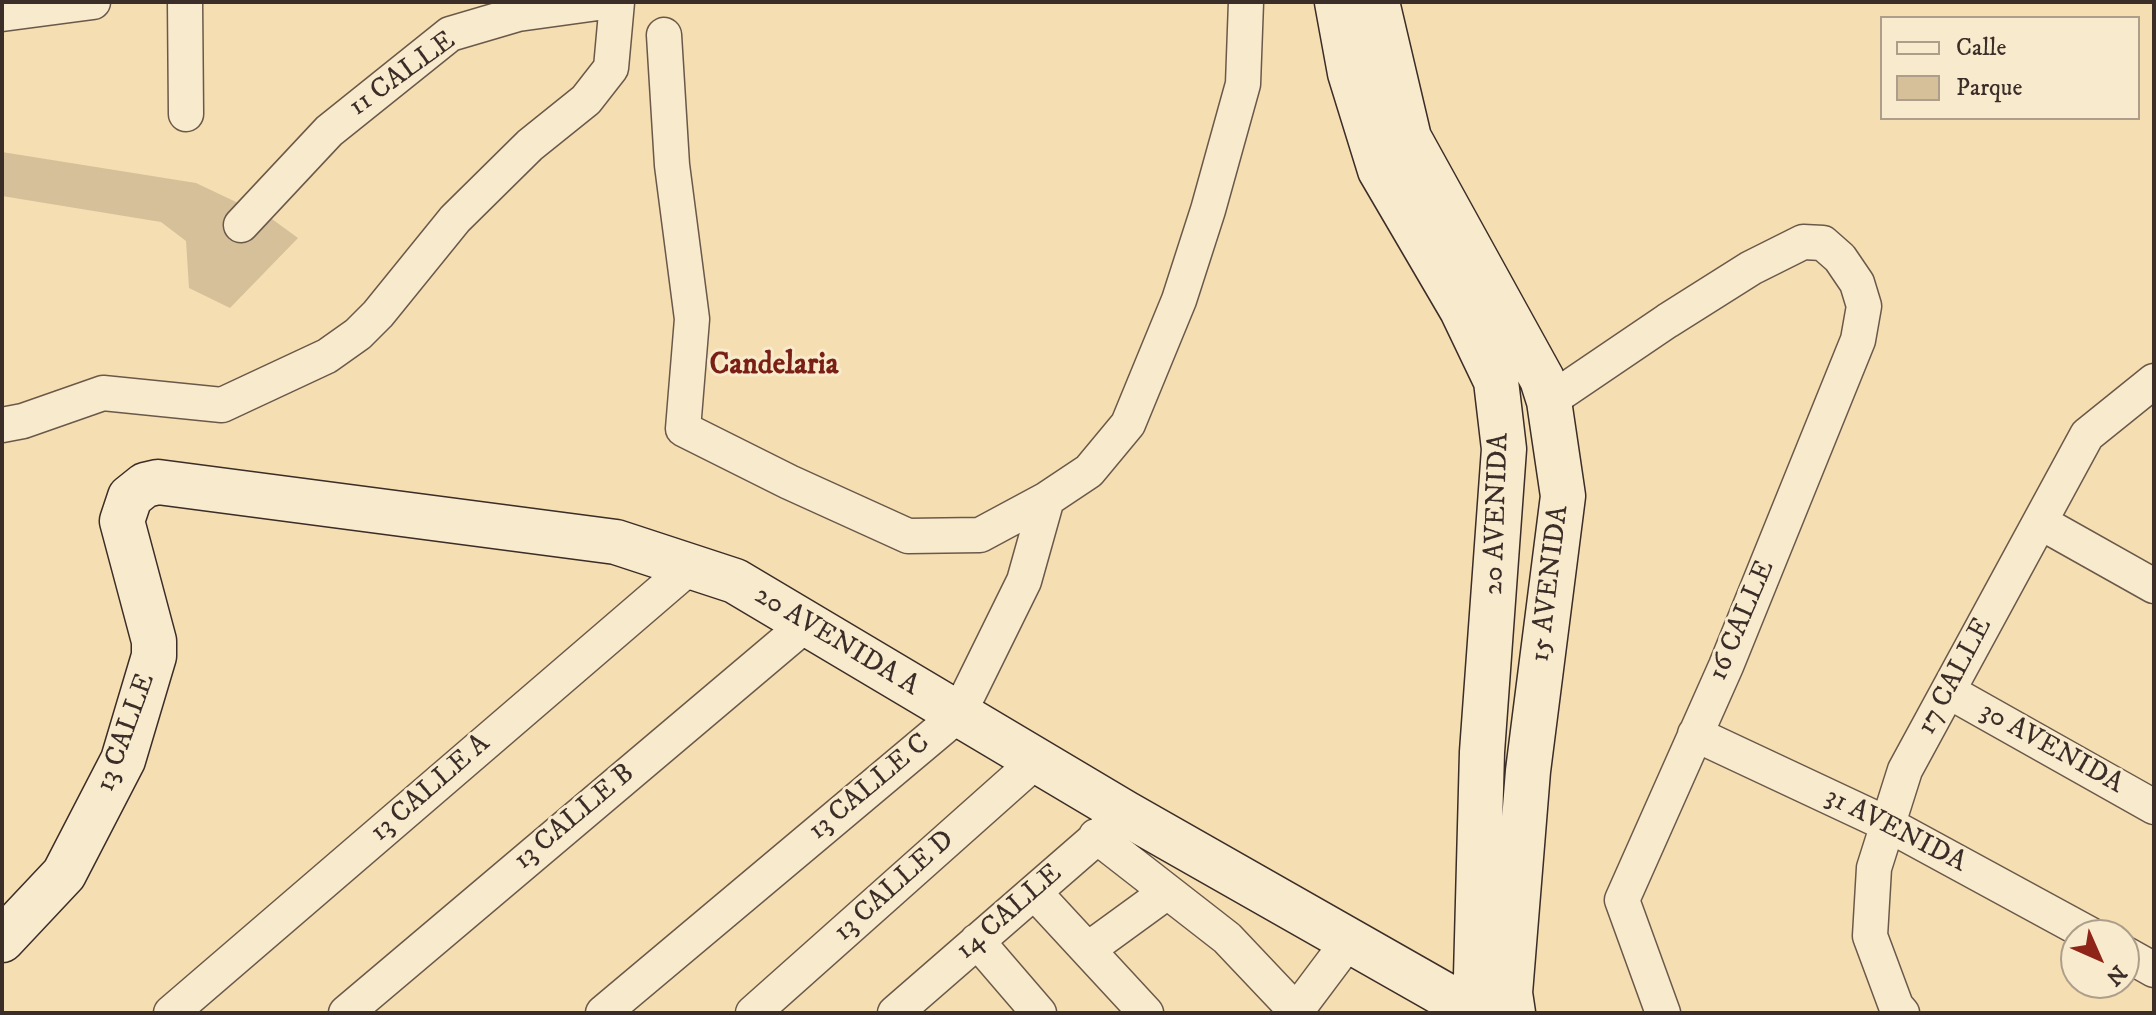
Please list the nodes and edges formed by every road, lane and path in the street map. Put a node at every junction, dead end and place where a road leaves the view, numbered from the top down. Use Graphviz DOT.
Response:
graph roads {
  1 [pos="93,2"];
  2 [pos="185,2"];
  3 [pos="605,2"];
  4 [pos="617,2"];
  5 [pos="1246,2"];
  6 [pos="1337,2"];
  7 [pos="1377,2"];
  8 [pos="2,14"];
  9 [pos="664,35"];
  10 [pos="186,114"];
  11 [pos="241,225"];
  12 [pos="2150,391"];
  13 [pos="1549,401"];
  14 [pos="2,425"];
  15 [pos="130,497"];
  16 [pos="1047,499"];
  17 [pos="2040,522"];
  18 [pos="692,565"];
  19 [pos="2154,586"];
  20 [pos="805,625"];
  21 [pos="1948,691"];
  22 [pos="958,715"];
  23 [pos="1695,734"];
  24 [pos="1036,761"];
  25 [pos="2154,807"];
  26 [pos="1110,824"];
  27 [pos="1887,824"];
  28 [pos="1167,892"];
  29 [pos="1035,893"];
  30 [pos="2062,919"];
  31 [pos="2,940"];
  32 [pos="977,941"];
  33 [pos="1348,942"];
  34 [pos="1090,948"];
  35 [pos="1297,1012"];
  36 [pos="171,1013"];
  37 [pos="346,1013"];
  38 [pos="603,1013"];
  39 [pos="753,1013"];
  40 [pos="895,1013"];
  41 [pos="1039,1013"];
  42 [pos="1146,1013"];
  43 [pos="1487,1013"];
  44 [pos="1663,1013"];
  45 [pos="1902,1013"];
  1 -- 8 [label="street"];
  2 -- 10 [label="street"];
  3 -- 11 [label="street, 11 CALLE"];
  4 -- 14 [label="street"];
  5 -- 16 [label="street"];
  6 -- 43 [label="main road, 20 AVENIDA"];
  7 -- 13 [label="main road, 15 AVENIDA"];
  9 -- 16 [label="street"];
  12 -- 17 [label="street, 17 CALLE"];
  13 -- 23 [label="street, 16 CALLE"];
  13 -- 43 [label="main road, 15 AVENIDA"];
  15 -- 18 [label="main road, 20 AVENIDA A"];
  15 -- 31 [label="main road, 13 CALLE"];
  16 -- 22 [label="street, 13 CALLE C"];
  17 -- 19 [label="street"];
  17 -- 21 [label="street, 17 CALLE"];
  18 -- 20 [label="main road, 20 AVENIDA A"];
  18 -- 36 [label="street, 13 CALLE A"];
  20 -- 22 [label="main road, 20 AVENIDA A"];
  20 -- 37 [label="street, 13 CALLE B"];
  21 -- 25 [label="street, 30 AVENIDA"];
  21 -- 27 [label="street, 17 CALLE"];
  22 -- 24 [label="main road, 20 AVENIDA A"];
  22 -- 38 [label="street, 13 CALLE C"];
  23 -- 27 [label="street, 31 AVENIDA"];
  23 -- 44 [label="street, 16 CALLE"];
  24 -- 26 [label="main road, 20 AVENIDA A"];
  24 -- 39 [label="street, 13 CALLE D"];
  26 -- 28 [label="street, 20 AVENIDA A"];
  26 -- 29 [label="street, 14 CALLE"];
  26 -- 33 [label="main road, 20 AVENIDA A"];
  27 -- 30 [label="street, 31 AVENIDA"];
  27 -- 45 [label="street, 17 CALLE"];
  28 -- 34 [label="street"];
  28 -- 35 [label="street, 20 AVENIDA A"];
  29 -- 32 [label="street, 14 CALLE"];
  29 -- 34 [label="street"];
  32 -- 40 [label="street, 14 CALLE"];
  32 -- 41 [label="street"];
  33 -- 35 [label="street"];
  33 -- 43 [label="main road, 20 AVENIDA A"];
  34 -- 42 [label="street"];
}
